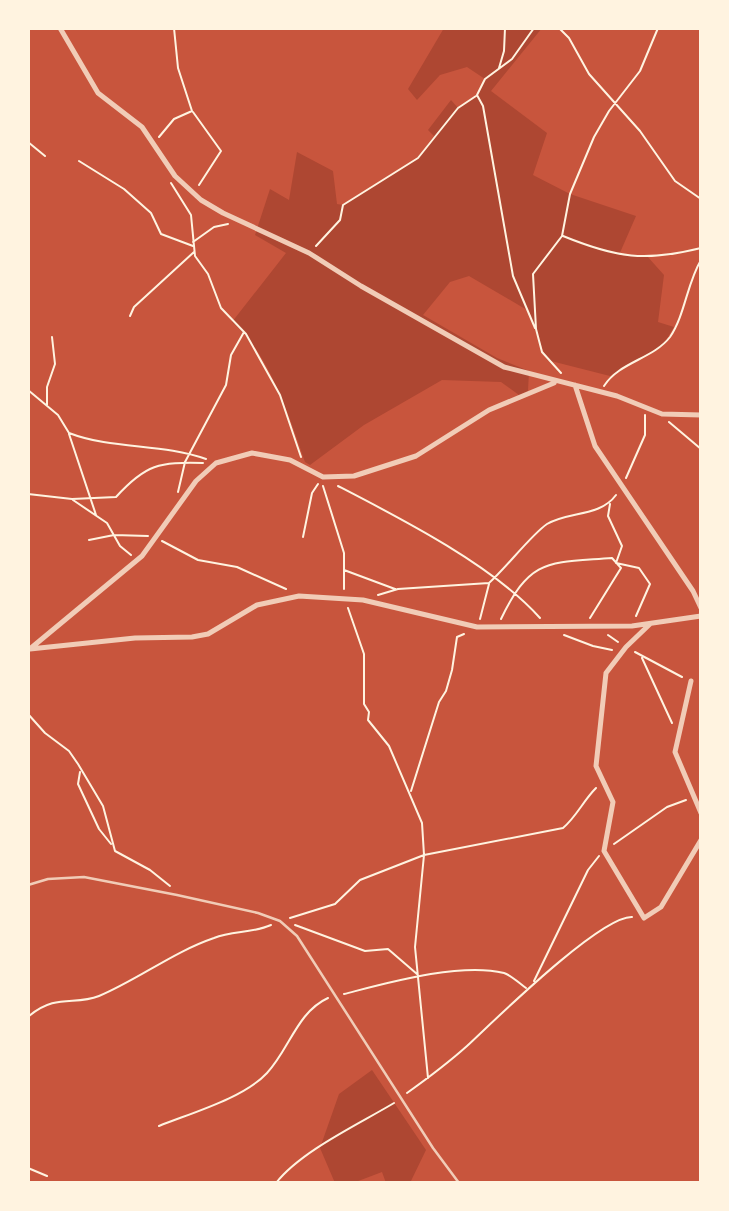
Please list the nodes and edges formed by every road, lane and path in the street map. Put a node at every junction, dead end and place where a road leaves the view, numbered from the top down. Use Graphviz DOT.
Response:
graph roads {
  1 [pos="60,28"];
  2 [pos="174,28"];
  3 [pos="505,28"];
  4 [pos="534,28"];
  5 [pos="559,28"];
  6 [pos="658,28"];
  7 [pos="499,68"];
  8 [pos="477,95"];
  9 [pos="615,103"];
  10 [pos="192,111"];
  11 [pos="28,142"];
  12 [pos="154,143"];
  13 [pos="45,156"];
  14 [pos="79,161"];
  15 [pos="166,166"];
  16 [pos="194,192"];
  17 [pos="701,199"];
  18 [pos="189,212"];
  19 [pos="239,222"];
  20 [pos="562,236"];
  21 [pos="194,242"];
  22 [pos="194,246"];
  23 [pos="701,248"];
  24 [pos="194,251"];
  25 [pos="309,253"];
  26 [pos="701,260"];
  27 [pos="130,316"];
  28 [pos="536,330"];
  29 [pos="244,332"];
  30 [pos="52,337"];
  31 [pos="556,383"];
  32 [pos="575,385"];
  33 [pos="28,390"];
  34 [pos="600,393"];
  35 [pos="47,406"];
  36 [pos="644,407"];
  37 [pos="701,415"];
  38 [pos="664,419"];
  39 [pos="69,433"];
  40 [pos="701,449"];
  41 [pos="190,453"];
  42 [pos="185,463"];
  43 [pos="216,463"];
  44 [pos="302,466"];
  45 [pos="326,477"];
  46 [pos="622,488"];
  47 [pos="28,494"];
  48 [pos="177,495"];
  49 [pos="72,499"];
  50 [pos="92,499"];
  51 [pos="611,503"];
  52 [pos="96,516"];
  53 [pos="114,535"];
  54 [pos="155,536"];
  55 [pos="303,537"];
  56 [pos="89,540"];
  57 [pos="136,560"];
  58 [pos="616,563"];
  59 [pos="344,570"];
  60 [pos="495,578"];
  61 [pos="489,583"];
  62 [pos="398,589"];
  63 [pos="514,592"];
  64 [pos="299,596"];
  65 [pos="344,597"];
  66 [pos="363,600"];
  67 [pos="701,608"];
  68 [pos="701,616"];
  69 [pos="656,621"];
  70 [pos="498,626"];
  71 [pos="546,626"];
  72 [pos="632,626"];
  73 [pos="477,627"];
  74 [pos="584,628"];
  75 [pos="562,634"];
  76 [pos="606,634"];
  77 [pos="626,647"];
  78 [pos="29,649"];
  79 [pos="642,657"];
  80 [pos="691,681"];
  81 [pos="28,714"];
  82 [pos="676,736"];
  83 [pos="80,771"];
  84 [pos="601,782"];
  85 [pos="411,793"];
  86 [pos="696,796"];
  87 [pos="701,813"];
  88 [pos="701,840"];
  89 [pos="112,845"];
  90 [pos="604,851"];
  91 [pos="424,855"];
  92 [pos="28,885"];
  93 [pos="177,895"];
  94 [pos="644,918"];
  95 [pos="280,921"];
  96 [pos="418,975"];
  97 [pos="533,982"];
  98 [pos="526,988"];
  99 [pos="335,996"];
  100 [pos="28,1026"];
  101 [pos="428,1078"];
  102 [pos="401,1098"];
  103 [pos="159,1126"];
  104 [pos="28,1168"];
  105 [pos="47,1176"];
  106 [pos="276,1183"];
  107 [pos="459,1183"];
  1 -- 12 [label="street"];
  2 -- 10 [label="path"];
  3 -- 7 [label="path"];
  4 -- 7 [label="path"];
  5 -- 9 [label="path"];
  6 -- 9 [label="path"];
  7 -- 8 [label="path"];
  8 -- 25 [label="path"];
  8 -- 28 [label="path"];
  9 -- 17 [label="path"];
  9 -- 20 [label="path"];
  10 -- 12 [label="path"];
  10 -- 16 [label="path"];
  11 -- 13 [label="path"];
  12 -- 15 [label="street"];
  14 -- 22 [label="path"];
  15 -- 16 [label="street"];
  15 -- 18 [label="path"];
  16 -- 18 [label="path"];
  16 -- 19 [label="street"];
  18 -- 21 [label="path"];
  19 -- 21 [label="path"];
  19 -- 25 [label="street"];
  20 -- 23 [label="path"];
  20 -- 28 [label="path"];
  21 -- 22 [label="path"];
  22 -- 24 [label="path"];
  24 -- 27 [label="path"];
  24 -- 29 [label="path"];
  25 -- 31 [label="street"];
  26 -- 34 [label="path"];
  28 -- 32 [label="path"];
  29 -- 41 [label="path"];
  29 -- 44 [label="path"];
  30 -- 35 [label="path"];
  31 -- 32 [label="street"];
  31 -- 45 [label="street"];
  32 -- 34 [label="street"];
  32 -- 46 [label="street"];
  33 -- 35 [label="path"];
  34 -- 36 [label="street"];
  35 -- 39 [label="path"];
  36 -- 37 [label="street"];
  36 -- 46 [label="path"];
  38 -- 40 [label="path"];
  39 -- 41 [label="path"];
  39 -- 50 [label="path"];
  41 -- 42 [label="path"];
  41 -- 43 [label="path"];
  42 -- 43 [label="path"];
  42 -- 48 [label="path"];
  42 -- 50 [label="path"];
  43 -- 44 [label="street"];
  43 -- 54 [label="street"];
  44 -- 45 [label="street"];
  45 -- 60 [label="path"];
  46 -- 51 [label="path"];
  46 -- 67 [label="street"];
  47 -- 49 [label="path"];
  49 -- 50 [label="path"];
  49 -- 52 [label="path"];
  50 -- 52 [label="path"];
  51 -- 58 [label="path"];
  51 -- 60 [label="path"];
  52 -- 53 [label="path"];
  53 -- 54 [label="path"];
  53 -- 56 [label="path"];
  53 -- 57 [label="path"];
  54 -- 57 [label="street"];
  54 -- 64 [label="path"];
  55 -- 59 [label="path"];
  57 -- 78 [label="street"];
  58 -- 63 [label="path"];
  58 -- 72 [label="path"];
  58 -- 74 [label="path"];
  59 -- 62 [label="path"];
  59 -- 65 [label="path"];
  60 -- 61 [label="path"];
  60 -- 63 [label="path"];
  61 -- 62 [label="path"];
  61 -- 73 [label="path"];
  62 -- 66 [label="path"];
  63 -- 70 [label="path"];
  63 -- 71 [label="path"];
  64 -- 65 [label="street"];
  64 -- 78 [label="street"];
  65 -- 66 [label="street"];
  65 -- 85 [label="path"];
  66 -- 73 [label="street"];
  68 -- 69 [label="street"];
  69 -- 72 [label="street"];
  69 -- 77 [label="street"];
  70 -- 71 [label="street"];
  70 -- 73 [label="street"];
  71 -- 74 [label="street"];
  72 -- 74 [label="street"];
  73 -- 85 [label="path"];
  75 -- 77 [label="path"];
  76 -- 77 [label="path"];
  77 -- 79 [label="path"];
  77 -- 84 [label="street"];
  79 -- 80 [label="path"];
  79 -- 82 [label="path"];
  80 -- 82 [label="street"];
  81 -- 83 [label="path"];
  82 -- 86 [label="street"];
  83 -- 89 [label="path"];
  83 -- 89 [label="path"];
  84 -- 90 [label="street"];
  84 -- 91 [label="path"];
  85 -- 91 [label="path"];
  86 -- 87 [label="street"];
  86 -- 90 [label="path"];
  88 -- 94 [label="street"];
  89 -- 93 [label="path"];
  90 -- 94 [label="street"];
  90 -- 97 [label="path"];
  91 -- 95 [label="path"];
  91 -- 96 [label="path"];
  92 -- 93 [label="lane"];
  93 -- 95 [label="lane"];
  94 -- 97 [label="path"];
  95 -- 96 [label="path"];
  95 -- 99 [label="lane"];
  95 -- 100 [label="path"];
  96 -- 98 [label="path"];
  96 -- 99 [label="path"];
  96 -- 101 [label="path"];
  97 -- 98 [label="path"];
  98 -- 101 [label="path"];
  99 -- 102 [label="lane"];
  99 -- 103 [label="path"];
  101 -- 102 [label="path"];
  102 -- 106 [label="path"];
  102 -- 107 [label="lane"];
  104 -- 105 [label="path"];
}
